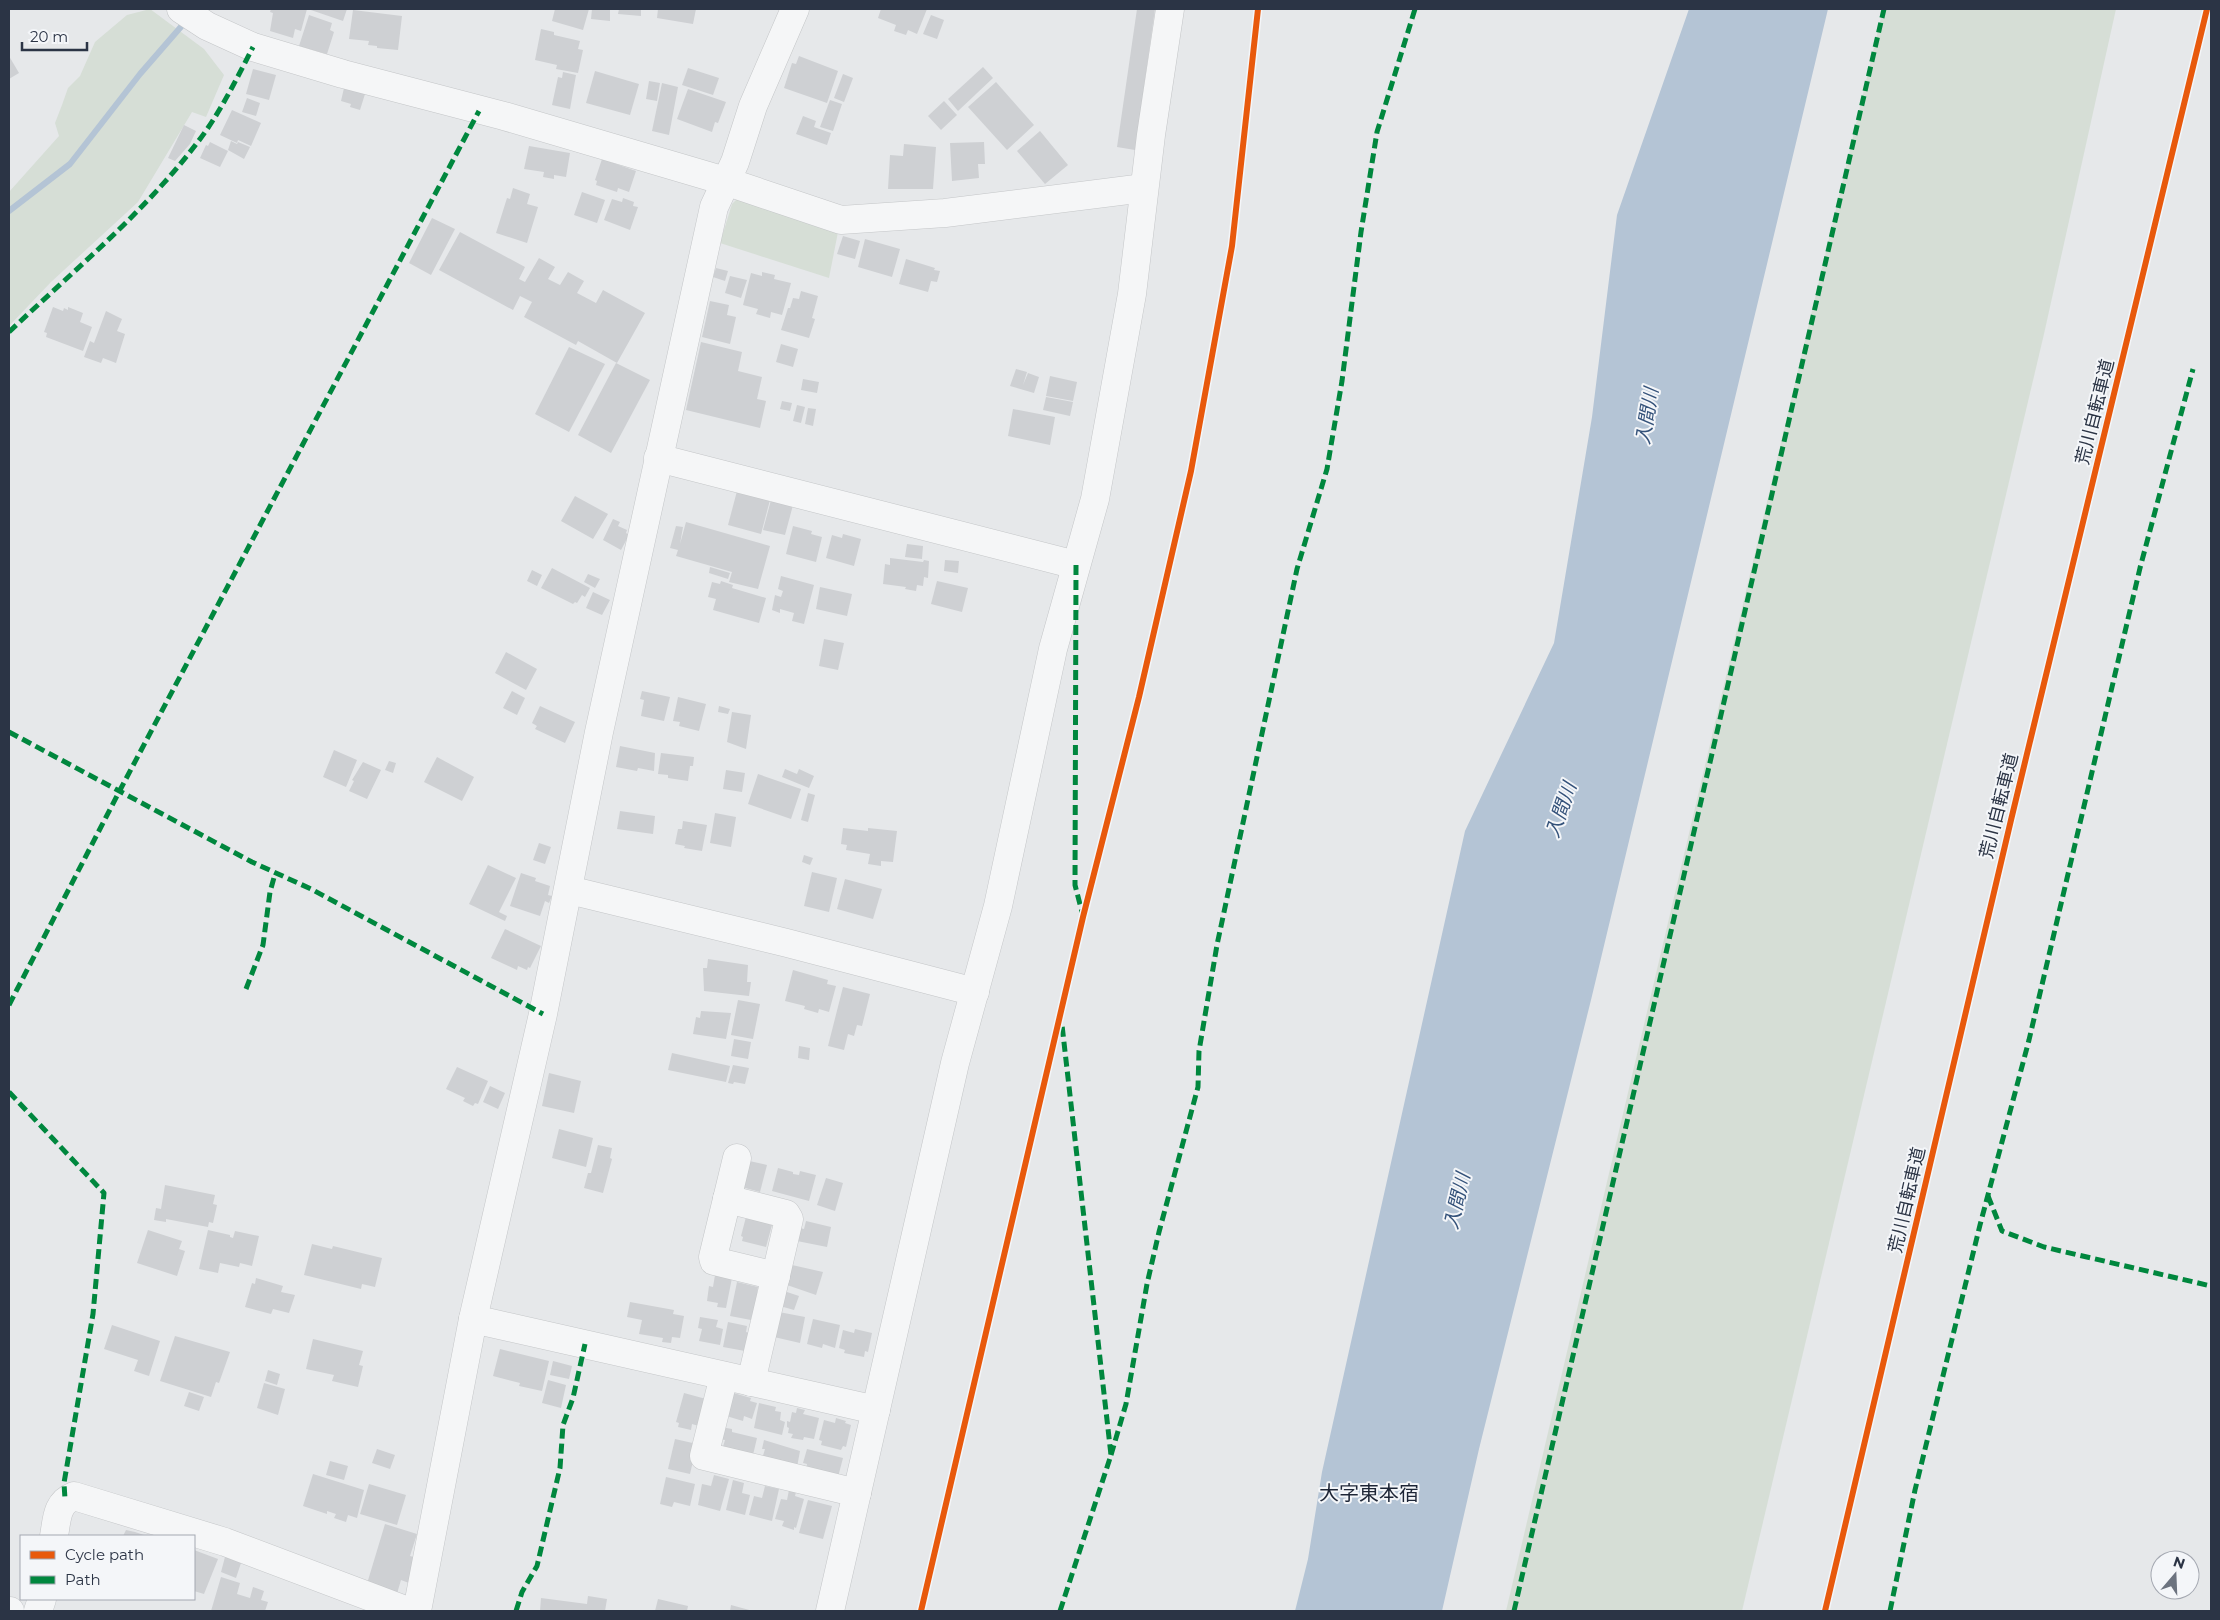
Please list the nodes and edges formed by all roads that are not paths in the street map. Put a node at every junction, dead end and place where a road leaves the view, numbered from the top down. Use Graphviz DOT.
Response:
graph roads {
  1 [pos="182,9"];
  2 [pos="795,9"];
  3 [pos="1170,9"];
  4 [pos="725,181"];
  5 [pos="1144,188"];
  6 [pos="658,458"];
  7 [pos="1076,565"];
  8 [pos="569,890"];
  9 [pos="975,992"];
  10 [pos="737,1158"];
  11 [pos="727,1199"];
  12 [pos="776,1276"];
  13 [pos="474,1319"];
  14 [pos="724,1376"];
  15 [pos="751,1382"];
  16 [pos="876,1410"];
  17 [pos="857,1493"];
  18 [pos="54,1535"];
  19 [pos="408,1611"];
  20 [pos="417,1611"];
  21 [pos="830,1611"];
  1 -- 4 [label="street"];
  2 -- 4 [label="street"];
  3 -- 5 [label="street"];
  4 -- 5 [label="street"];
  4 -- 6 [label="street"];
  5 -- 7 [label="street"];
  6 -- 7 [label="street"];
  6 -- 8 [label="street"];
  7 -- 9 [label="street"];
  8 -- 9 [label="street"];
  8 -- 13 [label="street"];
  9 -- 16 [label="street"];
  10 -- 11 [label="street"];
  11 -- 12 [label="street"];
  11 -- 12 [label="street"];
  12 -- 15 [label="street"];
  13 -- 14 [label="street"];
  13 -- 20 [label="street"];
  14 -- 15 [label="street"];
  14 -- 17 [label="street"];
  15 -- 16 [label="street"];
  16 -- 17 [label="street"];
  17 -- 21 [label="street"];
  18 -- 19 [label="street"];
}
